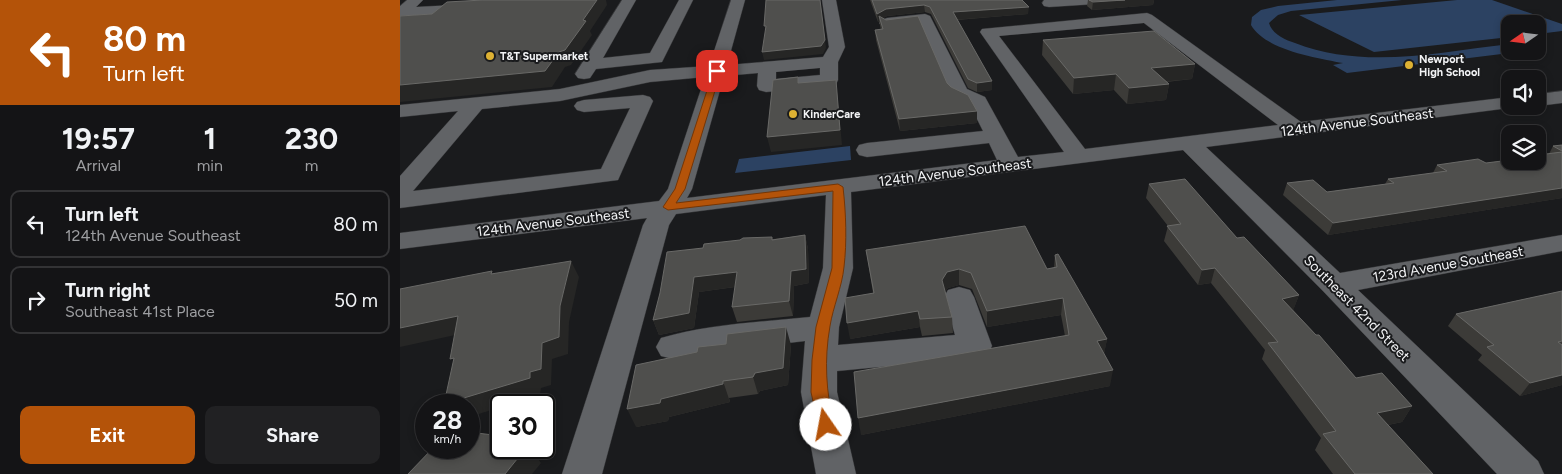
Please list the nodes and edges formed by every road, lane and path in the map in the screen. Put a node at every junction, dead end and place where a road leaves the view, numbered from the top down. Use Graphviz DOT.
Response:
graph roads {
  1 [pos="416,0"];
  2 [pos="629,0"];
  3 [pos="686,0"];
  4 [pos="738,0"];
  5 [pos="828,0"];
  6 [pos="1096,0"];
  7 [pos="1050,5"];
  8 [pos="490,7"];
  9 [pos="887,23"];
  10 [pos="590,64"];
  11 [pos="717,71"];
  12 [pos="594,88"];
  13 [pos="572,93"];
  14 [pos="1562,97"];
  15 [pos="1546,99"];
  16 [pos="475,104"];
  17 [pos="1501,104"];
  18 [pos="421,109"];
  19 [pos="400,111"];
  20 [pos="400,129"];
  21 [pos="1298,130"];
  22 [pos="996,136"];
  23 [pos="1189,144"];
  24 [pos="867,150"];
  25 [pos="1079,157"];
  26 [pos="1011,165"];
  27 [pos="838,187"];
  28 [pos="400,191"];
  29 [pos="400,200"];
  30 [pos="668,207"];
  31 [pos="400,241"];
  32 [pos="1562,243"];
  33 [pos="1334,284"];
  34 [pos="959,297"];
  35 [pos="823,327"];
  36 [pos="673,346"];
  37 [pos="819,360"];
  38 [pos="582,474"];
  39 [pos="836,474"];
  40 [pos="1524,474"];
  1 -- 8 [label="street"];
  2 -- 10 [label="street"];
  3 -- 10 [label="street"];
  4 -- 11 [label="street"];
  5 -- 11 [label="street"];
  6 -- 7 [label="street"];
  9 -- 22 [label="street"];
  10 -- 13 [label="street"];
  11 -- 12 [label="street"];
  11 -- 30 [label="street"];
  12 -- 13 [label="street"];
  12 -- 29 [label="street"];
  13 -- 16 [label="street"];
  14 -- 15 [label="street"];
  16 -- 18 [label="street"];
  16 -- 28 [label="street"];
  17 -- 21 [label="street, 124th Avenue Southeast"];
  18 -- 19 [label="street"];
  18 -- 20 [label="street"];
  21 -- 23 [label="street, 124th Avenue Southeast"];
  21 -- 25 [label="street"];
  22 -- 24 [label="street"];
  22 -- 26 [label="street"];
  23 -- 25 [label="street, 124th Avenue Southeast"];
  23 -- 33 [label="street, Southeast 42nd Street"];
  25 -- 26 [label="street, 124th Avenue Southeast"];
  26 -- 27 [label="street, 124th Avenue Southeast"];
  27 -- 30 [label="street, 124th Avenue Southeast"];
  27 -- 35 [label="street"];
  30 -- 31 [label="street, 124th Avenue Southeast"];
  30 -- 38 [label="street"];
  32 -- 33 [label="street, 123rd Avenue Southeast"];
  33 -- 40 [label="street, Southeast 42nd Street"];
  34 -- 37 [label="street"];
  35 -- 36 [label="street"];
  35 -- 37 [label="street"];
  37 -- 39 [label="street"];
}
